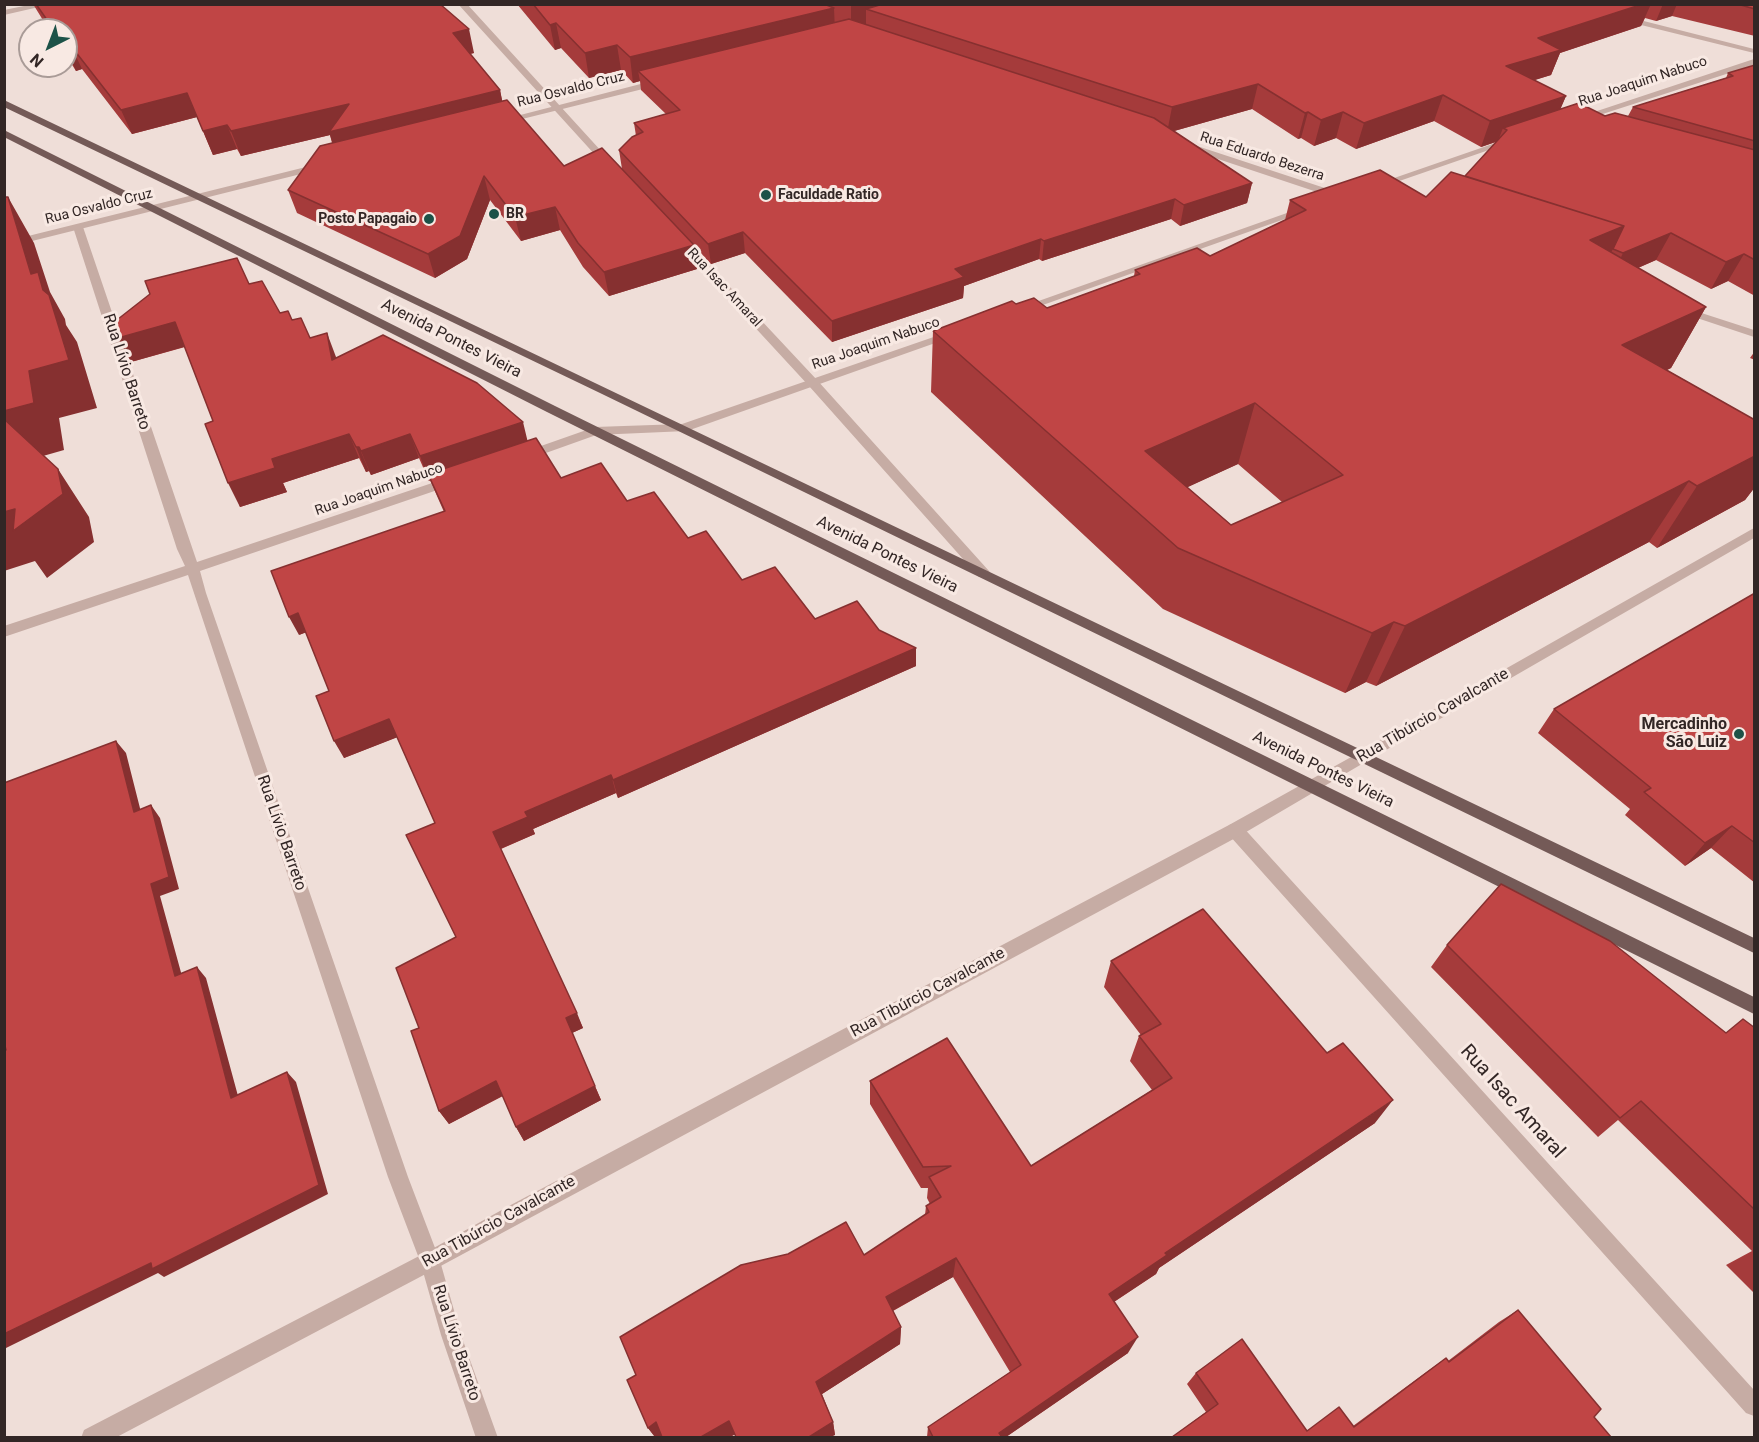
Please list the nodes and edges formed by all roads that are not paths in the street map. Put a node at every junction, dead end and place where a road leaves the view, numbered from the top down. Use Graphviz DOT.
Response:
graph roads {
  1 [pos="48,4"];
  2 [pos="462,4"];
  3 [pos="4,13"];
  4 [pos="1615,16"];
  5 [pos="1755,51"];
  6 [pos="1755,62"];
  7 [pos="669,80"];
  8 [pos="4,103"];
  9 [pos="555,108"];
  10 [pos="495,123"];
  11 [pos="1584,128"];
  12 [pos="4,134"];
  13 [pos="1521,138"];
  14 [pos="1175,142"];
  15 [pos="335,163"];
  16 [pos="617,173"];
  17 [pos="1365,190"];
  18 [pos="198,197"];
  19 [pos="150,208"];
  20 [pos="78,227"];
  21 [pos="672,232"];
  22 [pos="4,245"];
  23 [pos="1677,308"];
  24 [pos="1014,312"];
  25 [pos="958,331"];
  26 [pos="1755,334"];
  27 [pos="813,383"];
  28 [pos="683,428"];
  29 [pos="596,431"];
  30 [pos="507,462"];
  31 [pos="462,477"];
  32 [pos="1755,532"];
  33 [pos="193,569"];
  34 [pos="984,573"];
  35 [pos="4,632"];
  36 [pos="1362,757"];
  37 [pos="1312,786"];
  38 [pos="1235,830"];
  39 [pos="1755,946"];
  40 [pos="1755,1006"];
  41 [pos="430,1261"];
  42 [pos="1755,1405"];
  43 [pos="92,1437"];
  44 [pos="487,1437"];
  1 -- 3 [label="street"];
  2 -- 9 [label="street"];
  4 -- 5 [label="street"];
  6 -- 11 [label="street, Rua Joaquim Nabuco"];
  7 -- 9 [label="street, Rua Osvaldo Cruz"];
  8 -- 18 [label="main road, Avenida Pontes Vieira"];
  9 -- 10 [label="street, Rua Osvaldo Cruz"];
  9 -- 16 [label="street"];
  12 -- 19 [label="main road, Avenida Pontes Vieira"];
  13 -- 17 [label="street"];
  14 -- 24 [label="street, Rua Eduardo Bezerra"];
  15 -- 18 [label="street, Rua Osvaldo Cruz"];
  18 -- 19 [label="street, Rua Osvaldo Cruz"];
  18 -- 28 [label="main road, Avenida Pontes Vieira"];
  19 -- 20 [label="street, Rua Osvaldo Cruz"];
  19 -- 29 [label="main road, Avenida Pontes Vieira"];
  20 -- 22 [label="street, Rua Osvaldo Cruz"];
  20 -- 33 [label="street, Rua Lívio Barreto"];
  21 -- 27 [label="street, Rua Isac Amaral"];
  23 -- 26 [label="street"];
  25 -- 27 [label="street, Rua Joaquim Nabuco"];
  27 -- 28 [label="street, Rua Joaquim Nabuco"];
  27 -- 34 [label="street, Rua Isac Amaral"];
  28 -- 29 [label="street, Rua Joaquim Nabuco"];
  28 -- 34 [label="main road, Avenida Pontes Vieira"];
  29 -- 30 [label="street, Rua Joaquim Nabuco"];
  29 -- 37 [label="main road, Avenida Pontes Vieira"];
  31 -- 33 [label="street, Rua Joaquim Nabuco"];
  32 -- 36 [label="street, Rua Tibúrcio Cavalcante"];
  33 -- 35 [label="street, Rua Joaquim Nabuco"];
  33 -- 41 [label="street, Rua Lívio Barreto"];
  34 -- 36 [label="main road, Avenida Pontes Vieira"];
  36 -- 37 [label="street, Rua Tibúrcio Cavalcante"];
  36 -- 39 [label="main road, Avenida Pontes Vieira"];
  37 -- 38 [label="street, Rua Tibúrcio Cavalcante"];
  37 -- 40 [label="main road, Avenida Pontes Vieira"];
  38 -- 41 [label="street, Rua Tibúrcio Cavalcante"];
  38 -- 42 [label="street, Rua Isac Amaral"];
  41 -- 43 [label="street, Rua Tibúrcio Cavalcante"];
  41 -- 44 [label="street, Rua Lívio Barreto"];
}
